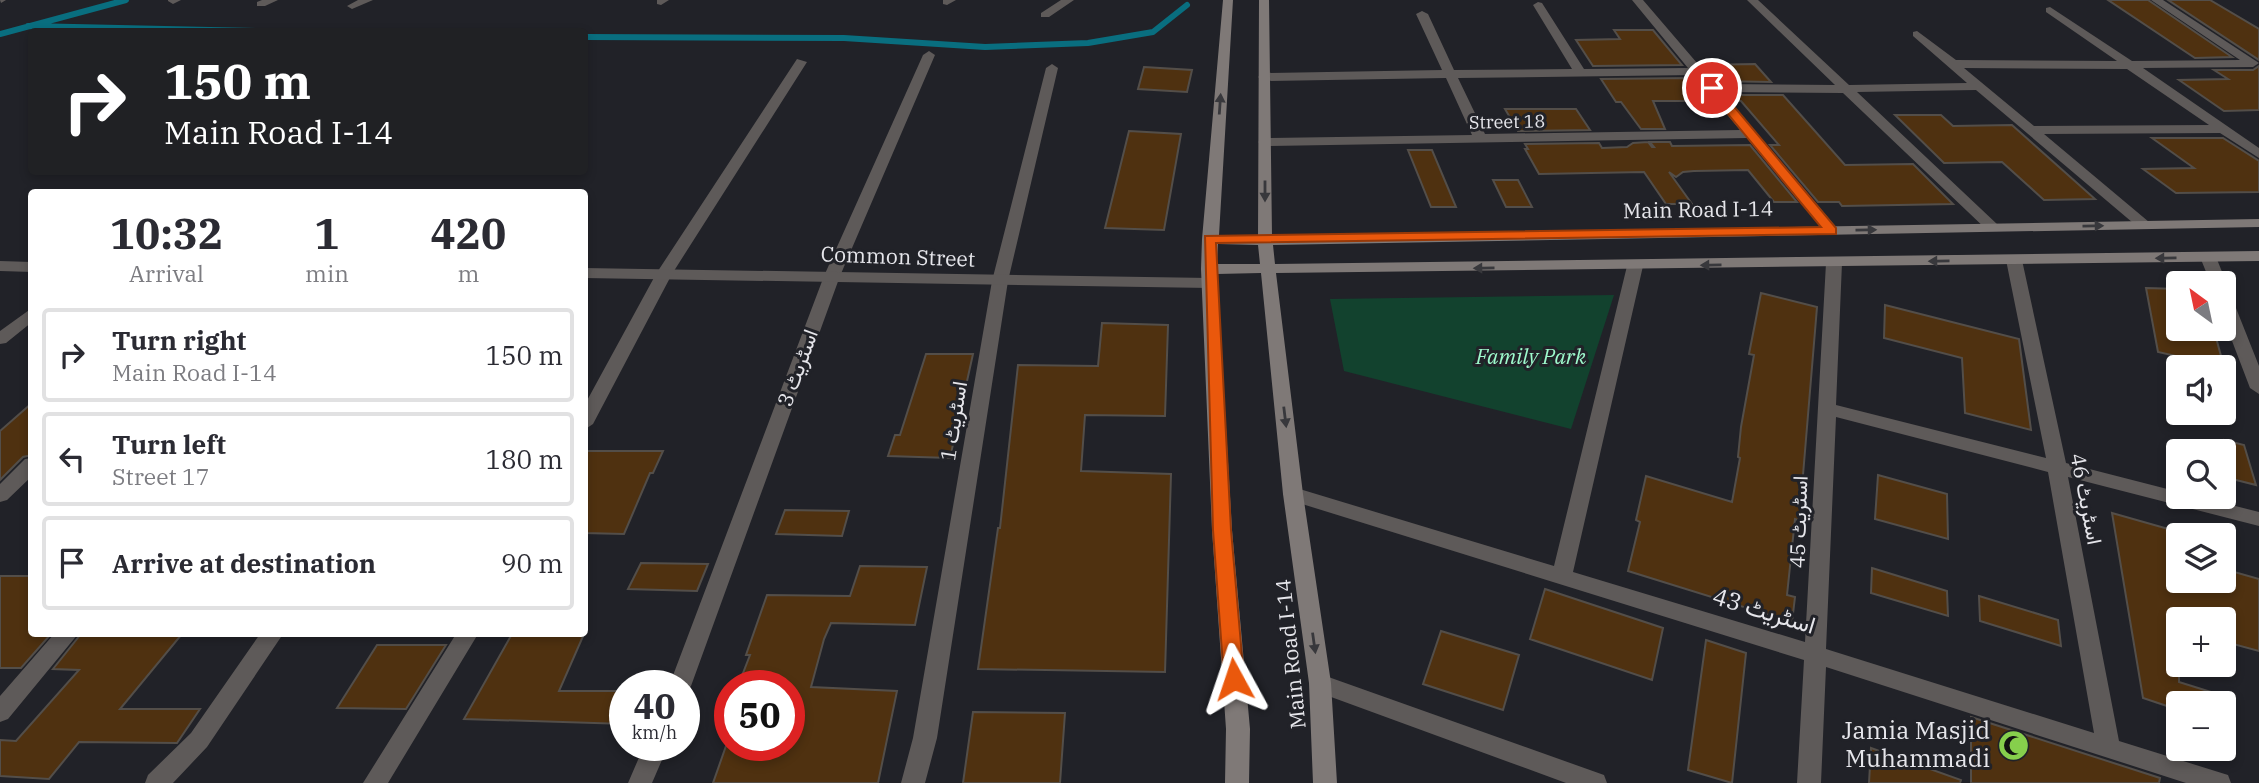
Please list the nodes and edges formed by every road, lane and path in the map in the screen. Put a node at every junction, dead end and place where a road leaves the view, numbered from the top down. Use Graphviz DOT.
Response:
graph roads {
  1 [pos="273,0"];
  2 [pos="368,0"];
  3 [pos="1069,0"];
  4 [pos="1228,0"];
  5 [pos="1264,0"];
  6 [pos="1637,0"];
  7 [pos="1752,0"];
  8 [pos="2155,0"];
  9 [pos="261,4"];
  10 [pos="1538,5"];
  11 [pos="352,6"];
  12 [pos="2050,10"];
  13 [pos="1045,15"];
  14 [pos="1422,15"];
  15 [pos="1917,34"];
  16 [pos="929,55"];
  17 [pos="801,62"];
  18 [pos="1952,64"];
  19 [pos="2256,64"];
  20 [pos="2129,65"];
  21 [pos="1052,68"];
  22 [pos="1698,71"];
  23 [pos="1581,73"];
  24 [pos="1450,74"];
  25 [pos="1264,77"];
  26 [pos="1977,86"];
  27 [pos="1712,88"];
  28 [pos="1846,89"];
  29 [pos="2222,129"];
  30 [pos="2035,130"];
  31 [pos="1751,134"];
  32 [pos="1480,140"];
  33 [pos="1265,142"];
  34 [pos="2259,154"];
  35 [pos="2259,223"];
  36 [pos="2144,225"];
  37 [pos="1993,228"];
  38 [pos="1832,231"];
  39 [pos="1209,239"];
  40 [pos="1265,241"];
  41 [pos="2259,256"];
  42 [pos="2208,257"];
  43 [pos="2014,260"];
  44 [pos="1834,263"];
  45 [pos="0,266"];
  46 [pos="1635,266"];
  47 [pos="28,267"];
  48 [pos="1268,270"];
  49 [pos="2214,271"];
  50 [pos="588,273"];
  51 [pos="664,274"];
  52 [pos="832,276"];
  53 [pos="1209,276"];
  54 [pos="1000,281"];
  55 [pos="28,316"];
  56 [pos="2236,329"];
  57 [pos="0,339"];
  58 [pos="2259,388"];
  59 [pos="1827,409"];
  60 [pos="588,416"];
  61 [pos="28,467"];
  62 [pos="2057,467"];
  63 [pos="4,486"];
  64 [pos="1293,494"];
  65 [pos="2259,519"];
  66 [pos="1562,577"];
  67 [pos="64,637"];
  68 [pos="270,637"];
  69 [pos="465,637"];
  70 [pos="1816,655"];
  71 [pos="686,670"];
  72 [pos="1320,683"];
  73 [pos="0,712"];
  74 [pos="2108,747"];
  75 [pos="650,761"];
  76 [pos="157,783"];
  77 [pos="375,783"];
  78 [pos="640,783"];
  79 [pos="912,783"];
  80 [pos="1237,783"];
  81 [pos="1325,783"];
  82 [pos="1595,783"];
  83 [pos="1809,783"];
  84 [pos="2219,783"];
  1 -- 9 [label="street"];
  2 -- 11 [label="street"];
  3 -- 13 [label="street"];
  39 -- 4 [label="main road, one-way"];
  5 -- 25 [label="main road, Main Road I-14"];
  6 -- 22 [label="street"];
  7 -- 28 [label="street"];
  8 -- 19 [label="street"];
  10 -- 23 [label="street"];
  12 -- 20 [label="street"];
  14 -- 24 [label="street"];
  15 -- 18 [label="street"];
  16 -- 52 [label="street, اسٹریٹ 3"];
  17 -- 51 [label="street"];
  18 -- 20 [label="street"];
  18 -- 26 [label="street"];
  19 -- 20 [label="street"];
  20 -- 29 [label="street"];
  21 -- 54 [label="street, اسٹریٹ 1"];
  22 -- 23 [label="street"];
  22 -- 27 [label="street"];
  23 -- 24 [label="street"];
  24 -- 25 [label="street"];
  24 -- 32 [label="street"];
  25 -- 33 [label="main road, Main Road I-14"];
  26 -- 28 [label="street"];
  26 -- 30 [label="street"];
  27 -- 28 [label="street"];
  27 -- 31 [label="street"];
  28 -- 37 [label="street"];
  29 -- 30 [label="street"];
  29 -- 34 [label="street"];
  30 -- 36 [label="street"];
  31 -- 32 [label="street, Street 18"];
  31 -- 38 [label="street"];
  32 -- 33 [label="street, Street 18"];
  33 -- 40 [label="main road, Main Road I-14, one-way"];
  35 -- 36 [label="main road, Main Road I-14"];
  37 -- 36 [label="main road, Main Road I-14, one-way"];
  38 -- 37 [label="main road, Main Road I-14, one-way"];
  38 -- 40 [label="main road, Main Road I-14"];
  39 -- 40 [label="main road, Main Road I-14"];
  39 -- 53 [label="main road"];
  40 -- 48 [label="main road, Main Road I-14"];
  41 -- 42 [label="main road"];
  42 -- 43 [label="main road, one-way"];
  42 -- 49 [label="street"];
  43 -- 44 [label="main road, one-way"];
  43 -- 62 [label="street, اسٹریٹ 46"];
  44 -- 46 [label="main road, one-way"];
  44 -- 59 [label="street, اسٹریٹ 45"];
  45 -- 47 [label="street"];
  46 -- 48 [label="main road, one-way"];
  46 -- 66 [label="street"];
  48 -- 53 [label="main road"];
  48 -- 64 [label="main road, Main Road I-14, one-way"];
  50 -- 51 [label="street, Common Street"];
  51 -- 52 [label="street, Common Street"];
  51 -- 60 [label="street"];
  52 -- 54 [label="street, Common Street"];
  52 -- 71 [label="street, اسٹریٹ 3"];
  53 -- 54 [label="street, Common Street"];
  53 -- 80 [label="main road"];
  54 -- 79 [label="street, اسٹریٹ 1"];
  55 -- 57 [label="street"];
  56 -- 58 [label="street"];
  59 -- 62 [label="street"];
  59 -- 70 [label="street, اسٹریٹ 45"];
  61 -- 63 [label="street"];
  62 -- 65 [label="street"];
  62 -- 74 [label="street, اسٹریٹ 46"];
  64 -- 66 [label="street, اسٹریٹ 43"];
  64 -- 72 [label="main road, Main Road I-14, one-way"];
  66 -- 70 [label="street, اسٹریٹ 43"];
  67 -- 73 [label="street"];
  68 -- 76 [label="street"];
  69 -- 77 [label="street"];
  70 -- 74 [label="street, اسٹریٹ 43"];
  70 -- 83 [label="street, اسٹریٹ 45"];
  72 -- 81 [label="main road, Main Road I-14"];
  72 -- 82 [label="street"];
  74 -- 84 [label="street, اسٹریٹ 43"];
  75 -- 78 [label="street"];
}
